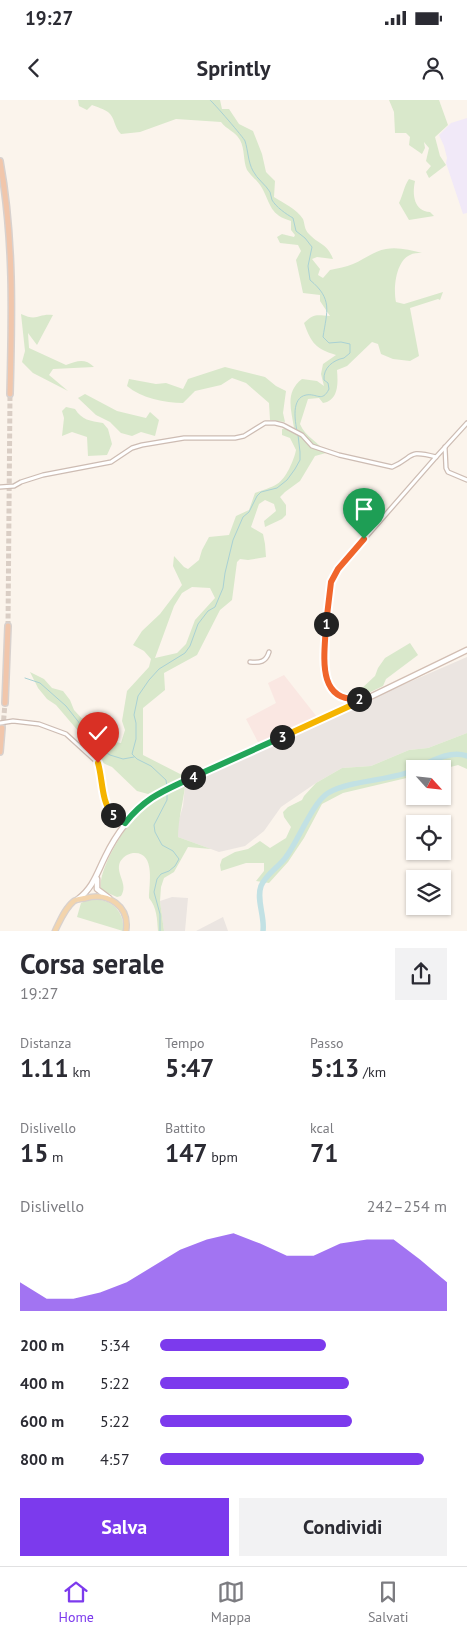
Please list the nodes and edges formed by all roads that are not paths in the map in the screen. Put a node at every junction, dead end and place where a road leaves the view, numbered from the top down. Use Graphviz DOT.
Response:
graph roads {
  1 [pos="0,161"];
  2 [pos="10,394"];
  3 [pos="467,423"];
  4 [pos="445,447"];
  5 [pos="436,457"];
  6 [pos="467,480"];
  7 [pos="0,487"];
  8 [pos="8,626"];
  9 [pos="467,650"];
  10 [pos="270,652"];
  11 [pos="250,662"];
  12 [pos="365,699"];
  13 [pos="5,703"];
  14 [pos="1,726"];
  15 [pos="0,752"];
  16 [pos="125,823"];
  17 [pos="98,874"];
  18 [pos="110,899"];
  19 [pos="76,900"];
  20 [pos="126,930"];
  21 [pos="55,931"];
  1 -- 2 [label="highway"];
  3 -- 4 [label="street"];
  4 -- 5 [label="street"];
  4 -- 6 [label="street"];
  5 -- 7 [label="street"];
  5 -- 12 [label="street"];
  8 -- 13 [label="highway"];
  9 -- 12 [label="main road"];
  10 -- 11 [label="street"];
  12 -- 16 [label="main road"];
  14 -- 15 [label="highway"];
  14 -- 16 [label="street"];
  16 -- 17 [label="main road"];
  17 -- 18 [label="main road"];
  17 -- 19 [label="main road"];
  18 -- 19 [label="main road"];
  18 -- 20 [label="main road"];
  19 -- 21 [label="main road"];
}
